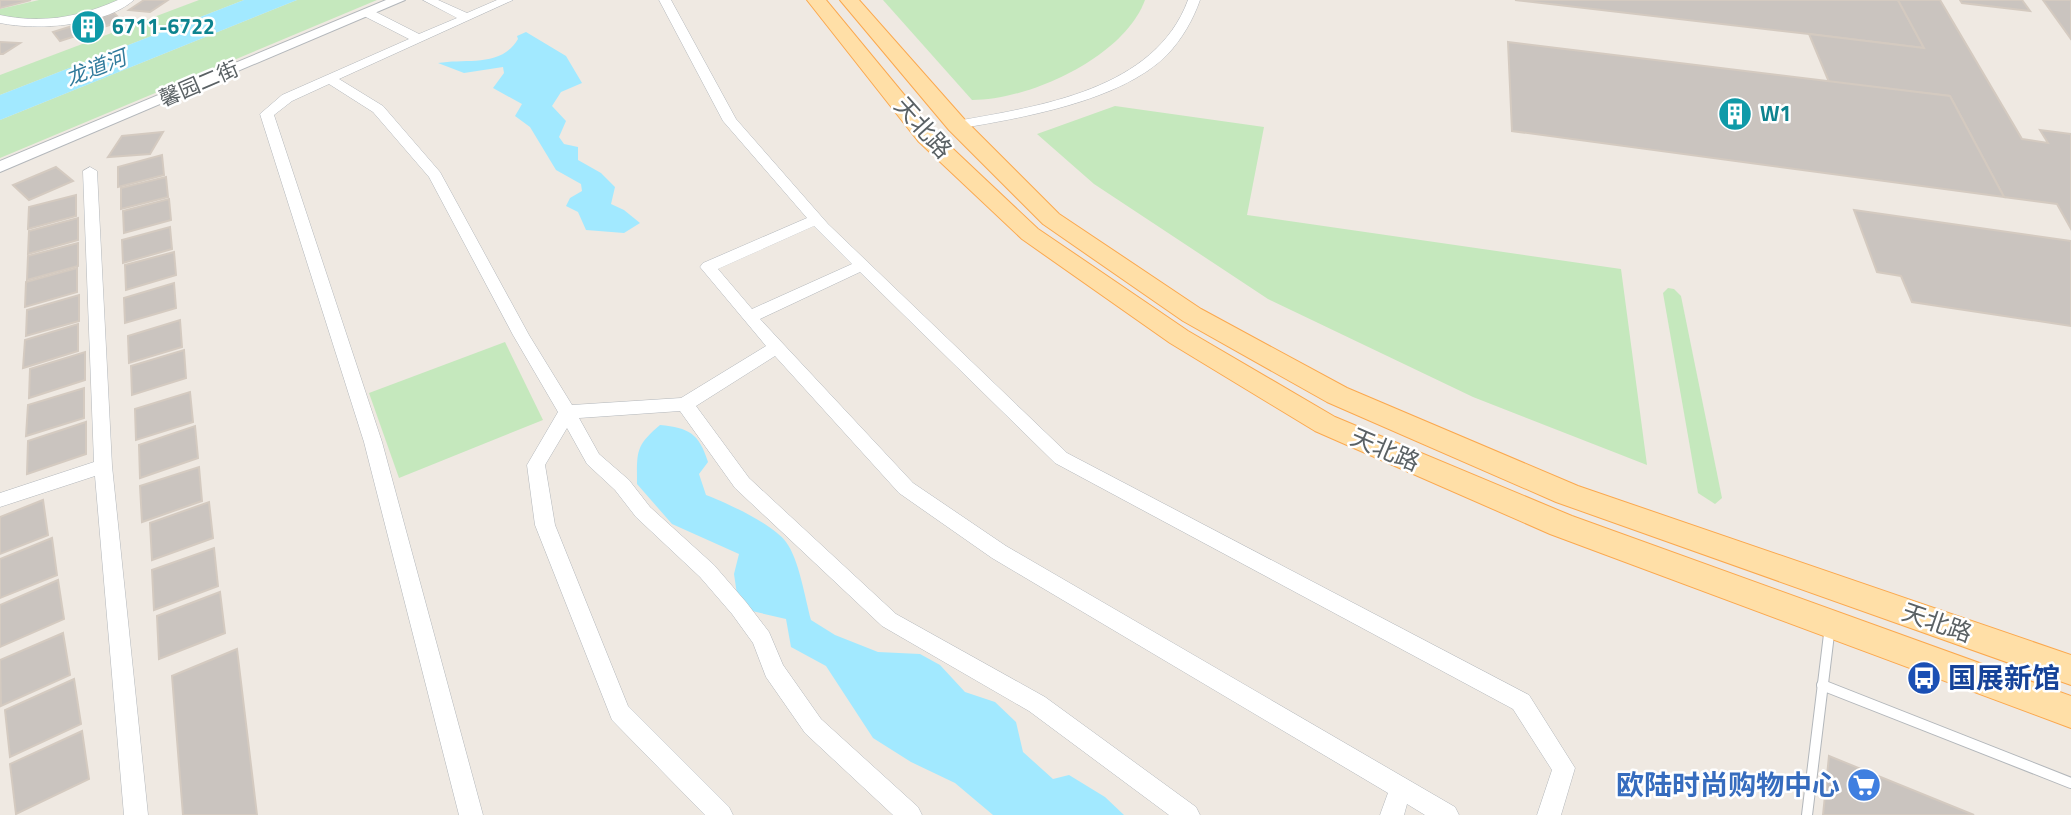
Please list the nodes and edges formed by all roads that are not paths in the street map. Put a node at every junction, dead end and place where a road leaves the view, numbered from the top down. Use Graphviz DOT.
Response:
graph roads {
  1 [pos="128,0"];
  2 [pos="398,0"];
  3 [pos="429,0"];
  4 [pos="507,0"];
  5 [pos="664,0"];
  6 [pos="816,0"];
  7 [pos="849,0"];
  8 [pos="1194,0"];
  9 [pos="368,13"];
  10 [pos="467,18"];
  11 [pos="0,19"];
  12 [pos="419,39"];
  13 [pos="330,79"];
  14 [pos="957,125"];
  15 [pos="0,167"];
  16 [pos="90,171"];
  17 [pos="816,220"];
  18 [pos="863,265"];
  19 [pos="749,317"];
  20 [pos="777,347"];
  21 [pos="685,404"];
  22 [pos="567,412"];
  23 [pos="103,466"];
  24 [pos="0,500"];
  25 [pos="1830,625"];
  26 [pos="2071,670"];
  27 [pos="1822,685"];
  28 [pos="2071,712"];
  29 [pos="2071,783"];
  30 [pos="1401,788"];
  31 [pos="136,815"];
  32 [pos="471,815"];
  33 [pos="721,815"];
  34 [pos="910,815"];
  35 [pos="1188,815"];
  36 [pos="1392,815"];
  37 [pos="1447,815"];
  38 [pos="1549,815"];
  39 [pos="1807,815"];
  1 -- 11 [label="street"];
  2 -- 9 [label="street, 馨园二街"];
  3 -- 10 [label="street"];
  4 -- 10 [label="street"];
  5 -- 17 [label="street"];
  6 -- 25 [label="main road, 天北路"];
  7 -- 14 [label="main road, 天北路"];
  8 -- 14 [label="street"];
  9 -- 12 [label="street"];
  9 -- 15 [label="street, 馨园二街"];
  10 -- 12 [label="street"];
  12 -- 13 [label="street"];
  13 -- 22 [label="street"];
  13 -- 32 [label="street"];
  14 -- 26 [label="main road, 天北路"];
  16 -- 23 [label="street"];
  17 -- 18 [label="street"];
  17 -- 19 [label="street"];
  18 -- 19 [label="street"];
  18 -- 38 [label="street"];
  19 -- 20 [label="street"];
  20 -- 21 [label="street"];
  20 -- 30 [label="street"];
  21 -- 22 [label="street"];
  21 -- 35 [label="street"];
  22 -- 33 [label="street"];
  22 -- 34 [label="street"];
  23 -- 24 [label="street"];
  23 -- 31 [label="street"];
  25 -- 27 [label="lane"];
  25 -- 28 [label="main road, 天北路"];
  27 -- 29 [label="lane"];
  27 -- 39 [label="lane"];
  30 -- 36 [label="street"];
  30 -- 37 [label="street"];
}
